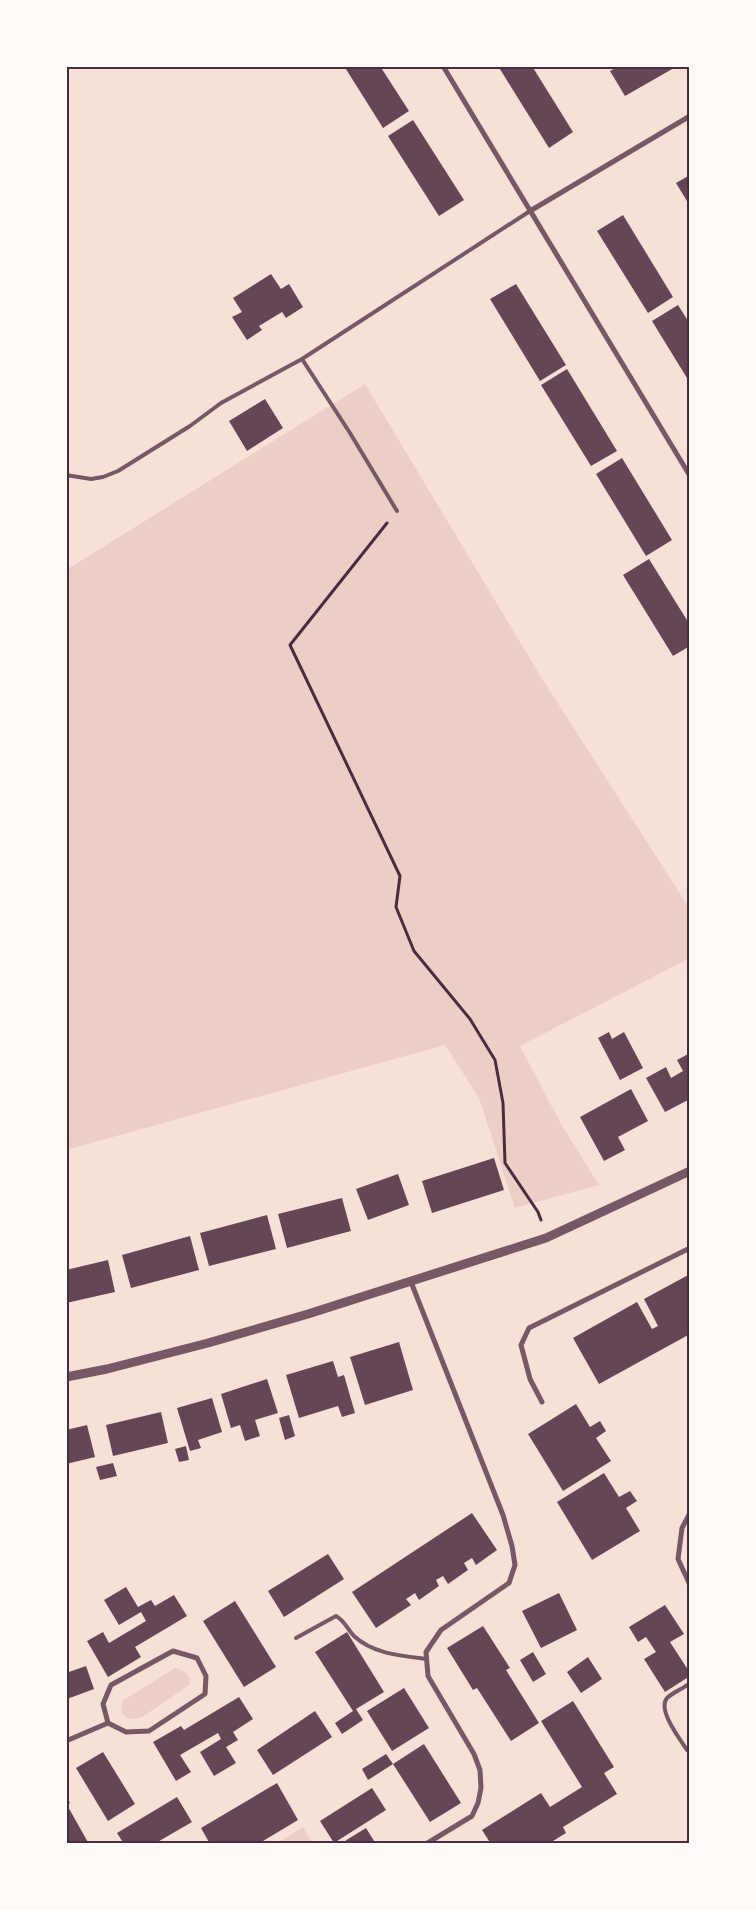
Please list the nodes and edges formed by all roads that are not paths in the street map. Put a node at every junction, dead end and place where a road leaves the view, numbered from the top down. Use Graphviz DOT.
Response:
graph roads {
  1 [pos="443,66"];
  2 [pos="690,116"];
  3 [pos="530,211"];
  4 [pos="302,359"];
  5 [pos="66,475"];
  6 [pos="690,476"];
  7 [pos="397,511"];
  8 [pos="690,1171"];
  9 [pos="690,1248"];
  10 [pos="411,1282"];
  11 [pos="66,1377"];
  12 [pos="542,1402"];
  13 [pos="690,1513"];
  14 [pos="690,1585"];
  15 [pos="296,1638"];
  16 [pos="427,1659"];
  17 [pos="690,1683"];
  18 [pos="108,1723"];
  19 [pos="66,1741"];
  20 [pos="687,1750"];
  21 [pos="426,1844"];
  1 -- 3 [label="street"];
  2 -- 3 [label="street"];
  3 -- 4 [label="lane"];
  3 -- 6 [label="street"];
  4 -- 5 [label="lane"];
  4 -- 7 [label="lane"];
  8 -- 10 [label="street"];
  9 -- 12 [label="street"];
  10 -- 11 [label="street"];
  10 -- 16 [label="street"];
  13 -- 14 [label="street"];
  15 -- 16 [label="lane"];
  16 -- 21 [label="street"];
  17 -- 20 [label="lane"];
  18 -- 18 [label="street"];
  18 -- 19 [label="street"];
}
